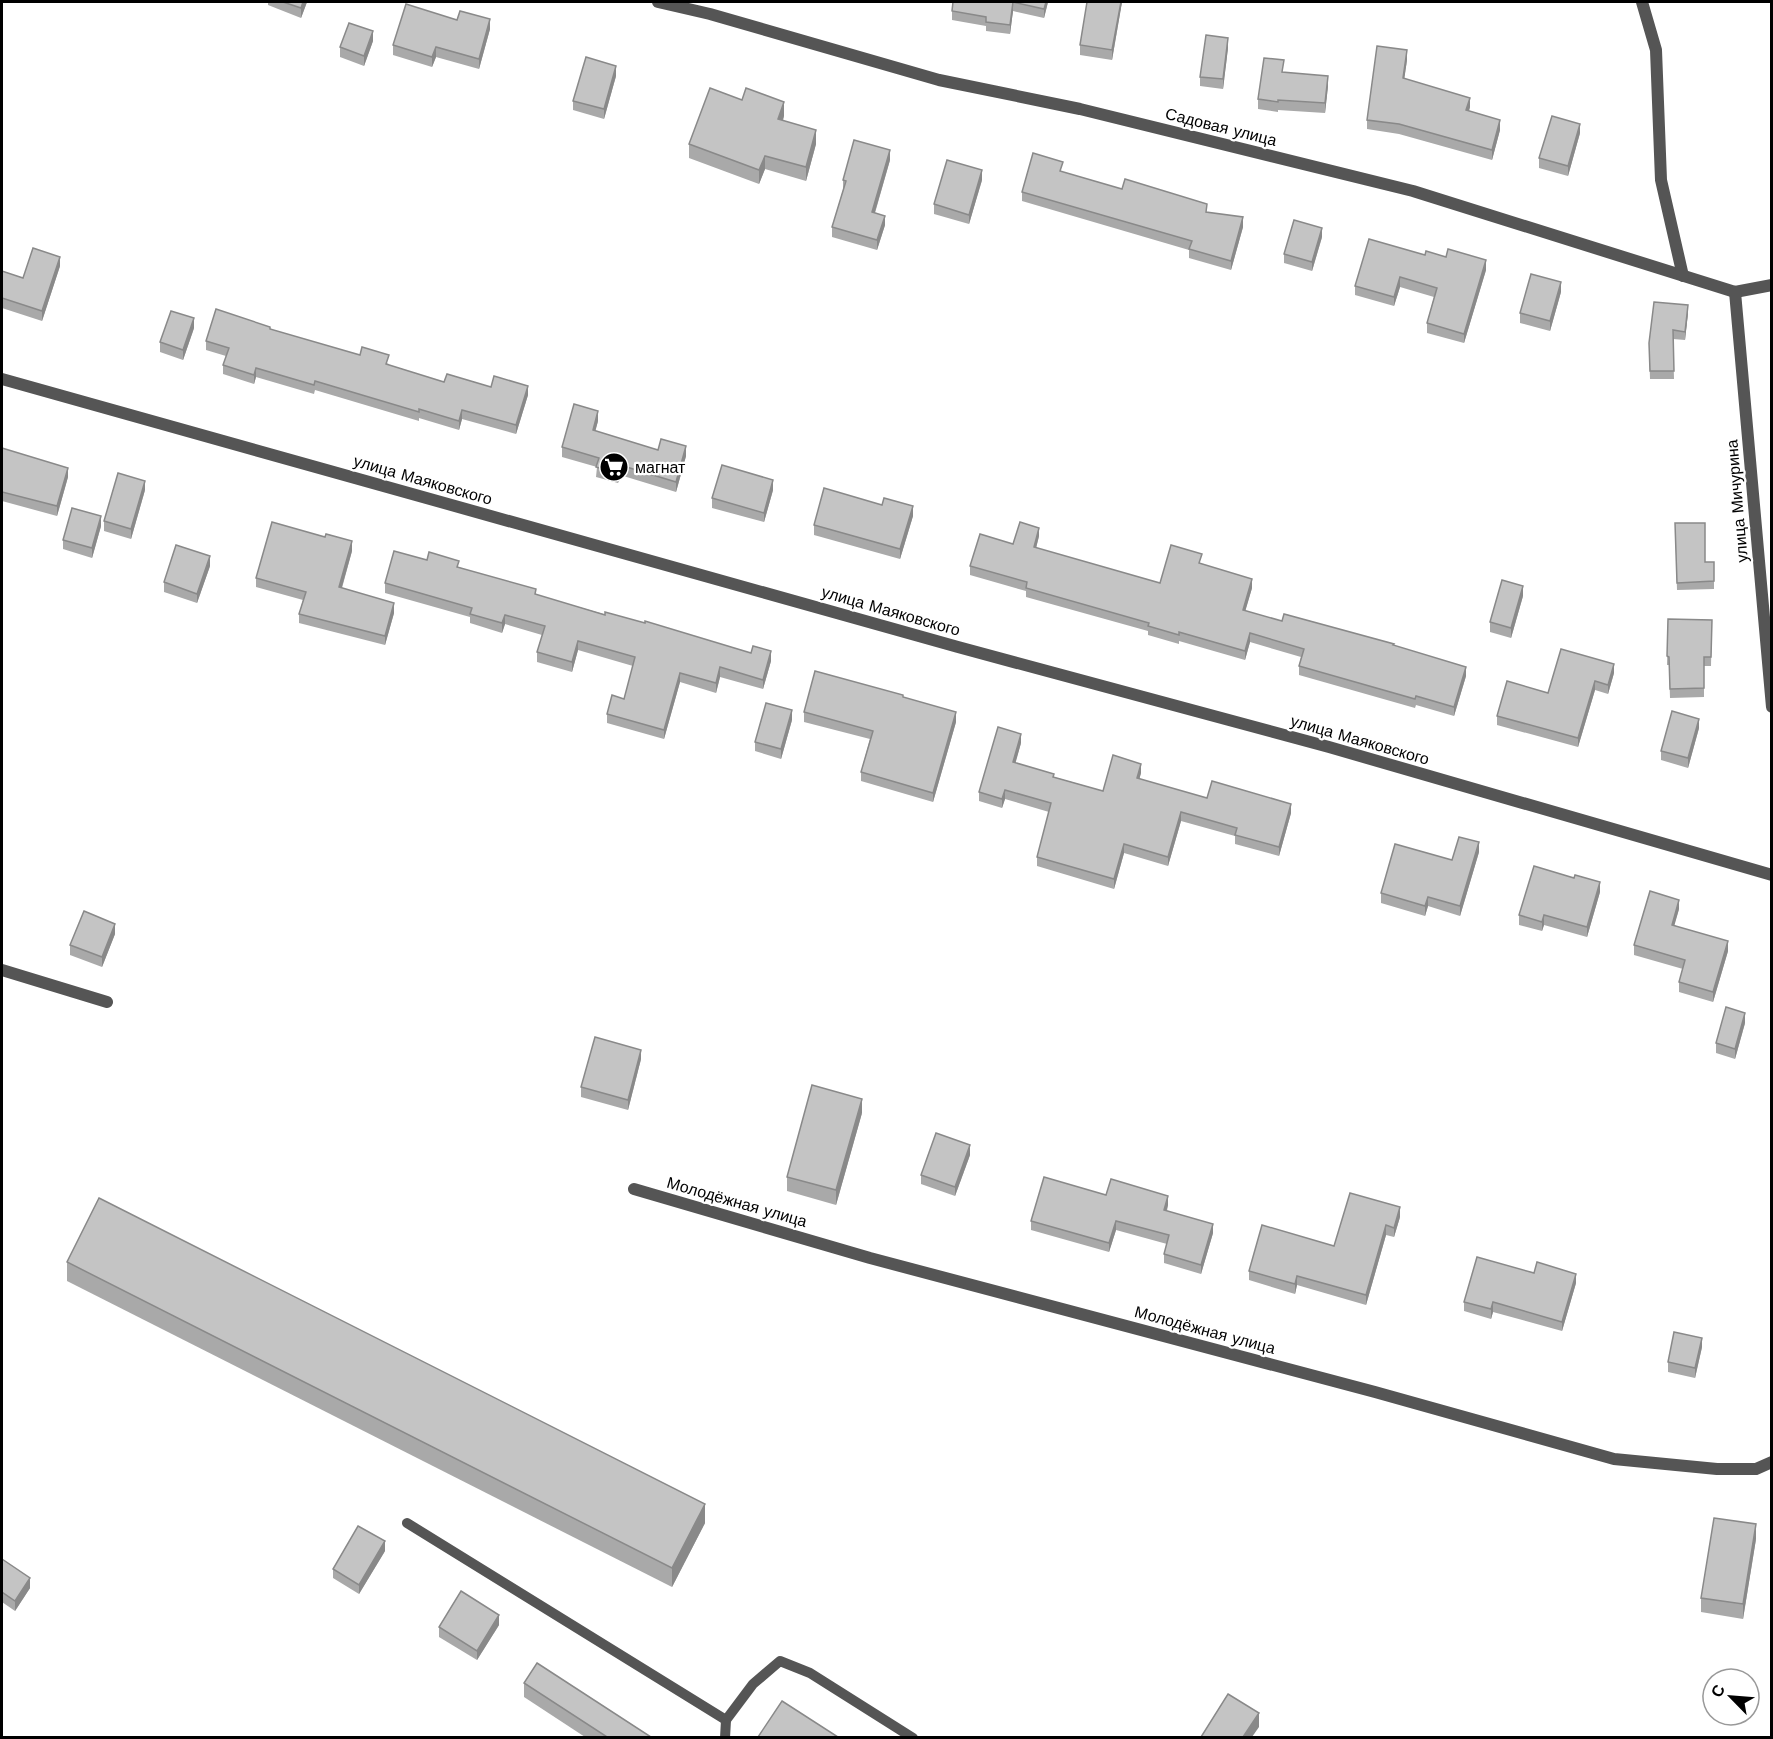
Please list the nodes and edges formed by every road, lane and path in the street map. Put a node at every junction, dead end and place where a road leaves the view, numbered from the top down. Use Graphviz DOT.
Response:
graph roads {
  1 [pos="658,2"];
  2 [pos="1642,2"];
  3 [pos="1683,276"];
  4 [pos="1772,285"];
  5 [pos="1735,292"];
  6 [pos="2,379"];
  7 [pos="1772,707"];
  8 [pos="1772,875"];
  9 [pos="2,970"];
  10 [pos="107,1002"];
  11 [pos="634,1189"];
  12 [pos="1772,1462"];
  13 [pos="407,1523"];
  14 [pos="726,1720"];
  15 [pos="725,1737"];
  16 [pos="913,1737"];
  1 -- 3 [label="street, Садовая улица"];
  2 -- 3 [label="street"];
  3 -- 5 [label="street, Садовая улица"];
  4 -- 5 [label="street, Садовая улица"];
  5 -- 7 [label="street, улица Мичурина"];
  6 -- 8 [label="street, улица Маяковского"];
  9 -- 10 [label="street"];
  11 -- 12 [label="street, Молодёжная улица"];
  13 -- 14 [label="lane"];
  14 -- 15 [label="lane"];
  14 -- 16 [label="lane"];
}
